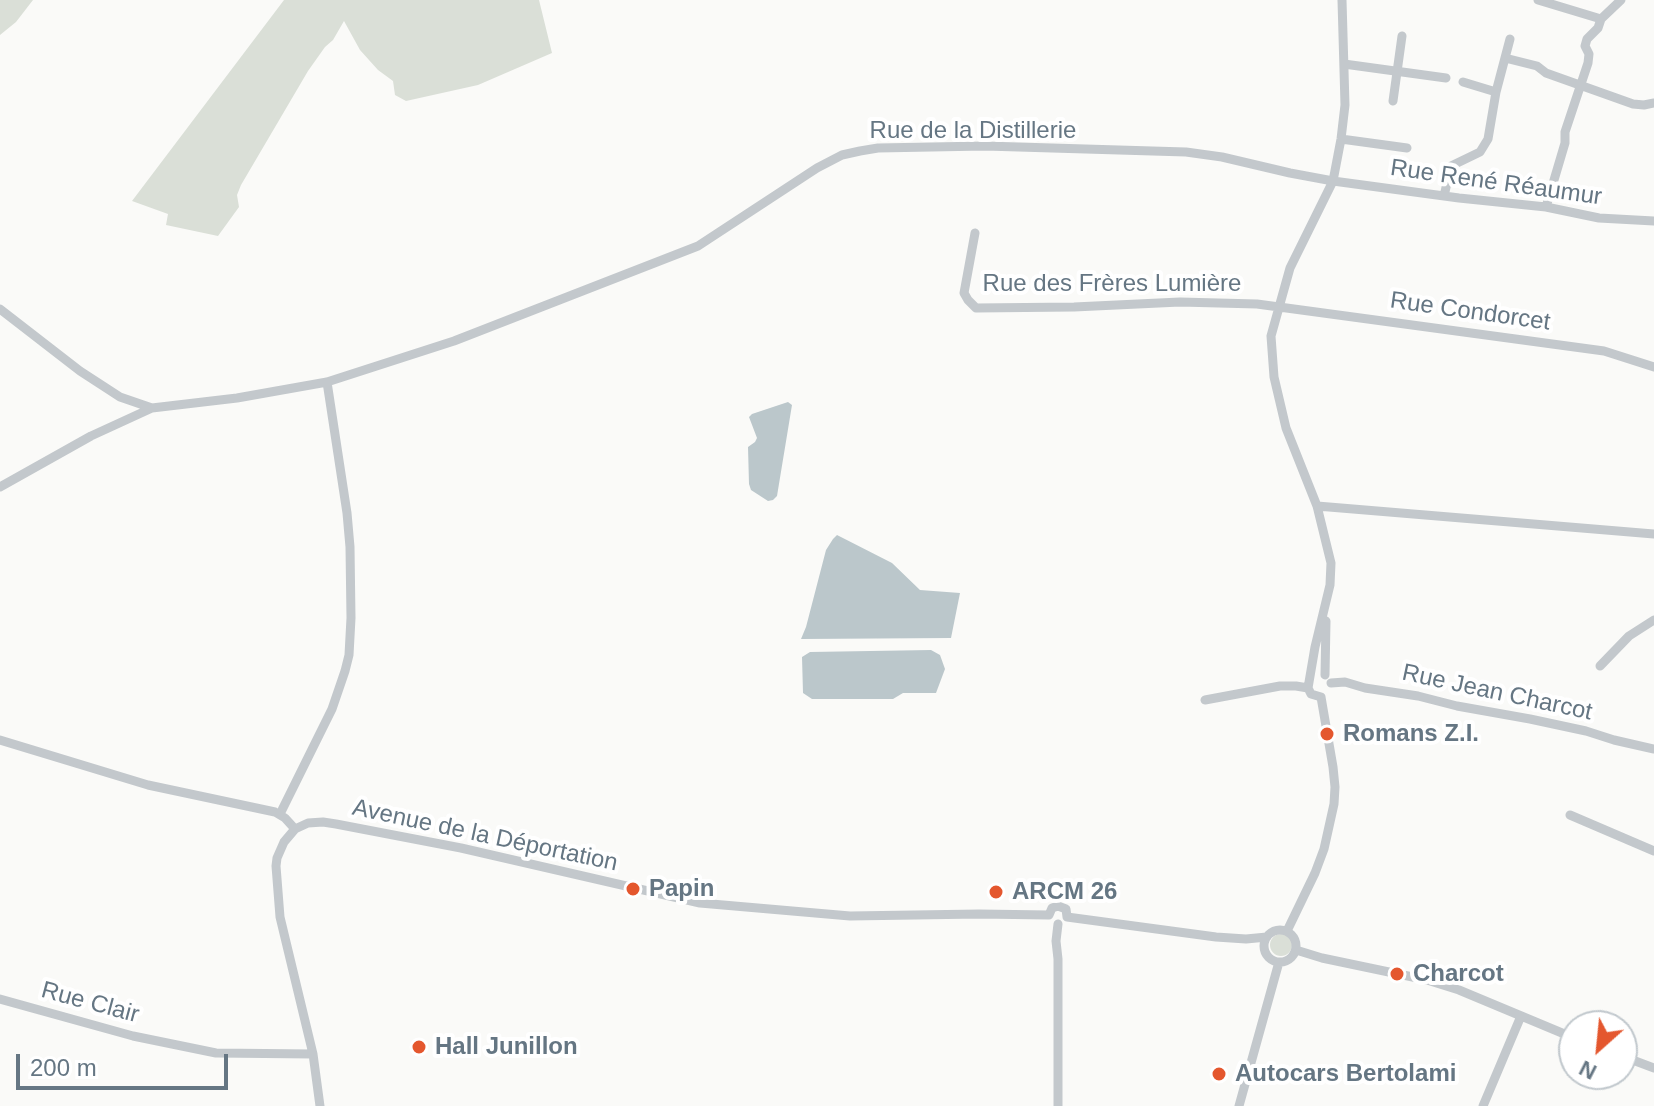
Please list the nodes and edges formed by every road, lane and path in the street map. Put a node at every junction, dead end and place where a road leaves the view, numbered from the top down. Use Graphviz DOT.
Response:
graph roads {
  1 [pos="1342,0"];
  2 [pos="1540,0"];
  3 [pos="1621,0"];
  4 [pos="1601,19"];
  5 [pos="1402,36"];
  6 [pos="1510,39"];
  7 [pos="1505,58"];
  8 [pos="1344,64"];
  9 [pos="1397,72"];
  10 [pos="1446,78"];
  11 [pos="1463,82"];
  12 [pos="1581,85"];
  13 [pos="1496,92"];
  14 [pos="1393,101"];
  15 [pos="1654,103"];
  16 [pos="1341,139"];
  17 [pos="1407,148"];
  18 [pos="1333,181"];
  19 [pos="1444,196"];
  20 [pos="1546,207"];
  21 [pos="1654,221"];
  22 [pos="975,233"];
  23 [pos="1278,307"];
  24 [pos="0,309"];
  25 [pos="1654,367"];
  26 [pos="327,382"];
  27 [pos="152,408"];
  28 [pos="0,487"];
  29 [pos="1317,506"];
  30 [pos="1654,534"];
  31 [pos="1327,601"];
  32 [pos="1654,620"];
  33 [pos="1600,666"];
  34 [pos="1328,679"];
  35 [pos="1310,683"];
  36 [pos="1321,697"];
  37 [pos="1205,700"];
  38 [pos="0,740"];
  39 [pos="1654,749"];
  40 [pos="280,814"];
  41 [pos="1570,815"];
  42 [pos="295,829"];
  43 [pos="1654,851"];
  44 [pos="1049,915"];
  45 [pos="1067,917"];
  46 [pos="1058,924"];
  47 [pos="1287,931"];
  48 [pos="1267,937"];
  49 [pos="1246,939"];
  50 [pos="1265,948"];
  51 [pos="1296,950"];
  52 [pos="1279,962"];
  53 [pos="0,999"];
  54 [pos="1521,1016"];
  55 [pos="1558,1031"];
  56 [pos="313,1054"];
  57 [pos="320,1106"];
  58 [pos="1058,1106"];
  59 [pos="1239,1106"];
  60 [pos="1483,1106"];
  1 -- 8 [label="street"];
  2 -- 4 [label="street"];
  3 -- 4 [label="street"];
  4 -- 12 [label="street"];
  5 -- 9 [label="street"];
  6 -- 7 [label="street"];
  7 -- 12 [label="street"];
  7 -- 13 [label="street"];
  8 -- 9 [label="street"];
  8 -- 16 [label="street"];
  9 -- 10 [label="street"];
  9 -- 14 [label="street"];
  11 -- 13 [label="street"];
  12 -- 15 [label="street"];
  12 -- 20 [label="street"];
  13 -- 19 [label="street"];
  16 -- 17 [label="street"];
  16 -- 18 [label="street"];
  18 -- 19 [label="street, Rue René Réaumur"];
  18 -- 23 [label="street"];
  18 -- 26 [label="street, Rue de la Distillerie"];
  19 -- 20 [label="street, Rue René Réaumur"];
  20 -- 21 [label="street, Rue René Réaumur"];
  22 -- 23 [label="street, Rue des Frères Lumière"];
  23 -- 25 [label="street, Rue Condorcet"];
  23 -- 29 [label="street"];
  24 -- 27 [label="street"];
  26 -- 27 [label="street, Rue de la Distillerie"];
  26 -- 40 [label="street"];
  27 -- 28 [label="street, Rue de la Distillerie"];
  29 -- 30 [label="street"];
  29 -- 31 [label="street"];
  31 -- 34 [label="street"];
  31 -- 35 [label="street"];
  32 -- 33 [label="street"];
  34 -- 35 [label="street"];
  34 -- 36 [label="street"];
  34 -- 39 [label="street, Rue Jean Charcot"];
  35 -- 36 [label="street"];
  35 -- 37 [label="street"];
  36 -- 47 [label="street"];
  38 -- 40 [label="street"];
  40 -- 42 [label="street"];
  41 -- 43 [label="street"];
  42 -- 44 [label="street, Avenue de la Déportation"];
  42 -- 56 [label="street"];
  44 -- 45 [label="street"];
  44 -- 46 [label="street"];
  45 -- 46 [label="street"];
  45 -- 49 [label="street"];
  46 -- 58 [label="street"];
  47 -- 48 [label="street"];
  47 -- 51 [label="street"];
  48 -- 49 [label="street"];
  48 -- 50 [label="street"];
  49 -- 50 [label="street"];
  50 -- 52 [label="street"];
  51 -- 52 [label="street"];
  51 -- 54 [label="street"];
  52 -- 59 [label="street"];
  53 -- 56 [label="street, Rue Clair"];
  54 -- 55 [label="street"];
  54 -- 60 [label="street"];
  56 -- 57 [label="street"];
}
